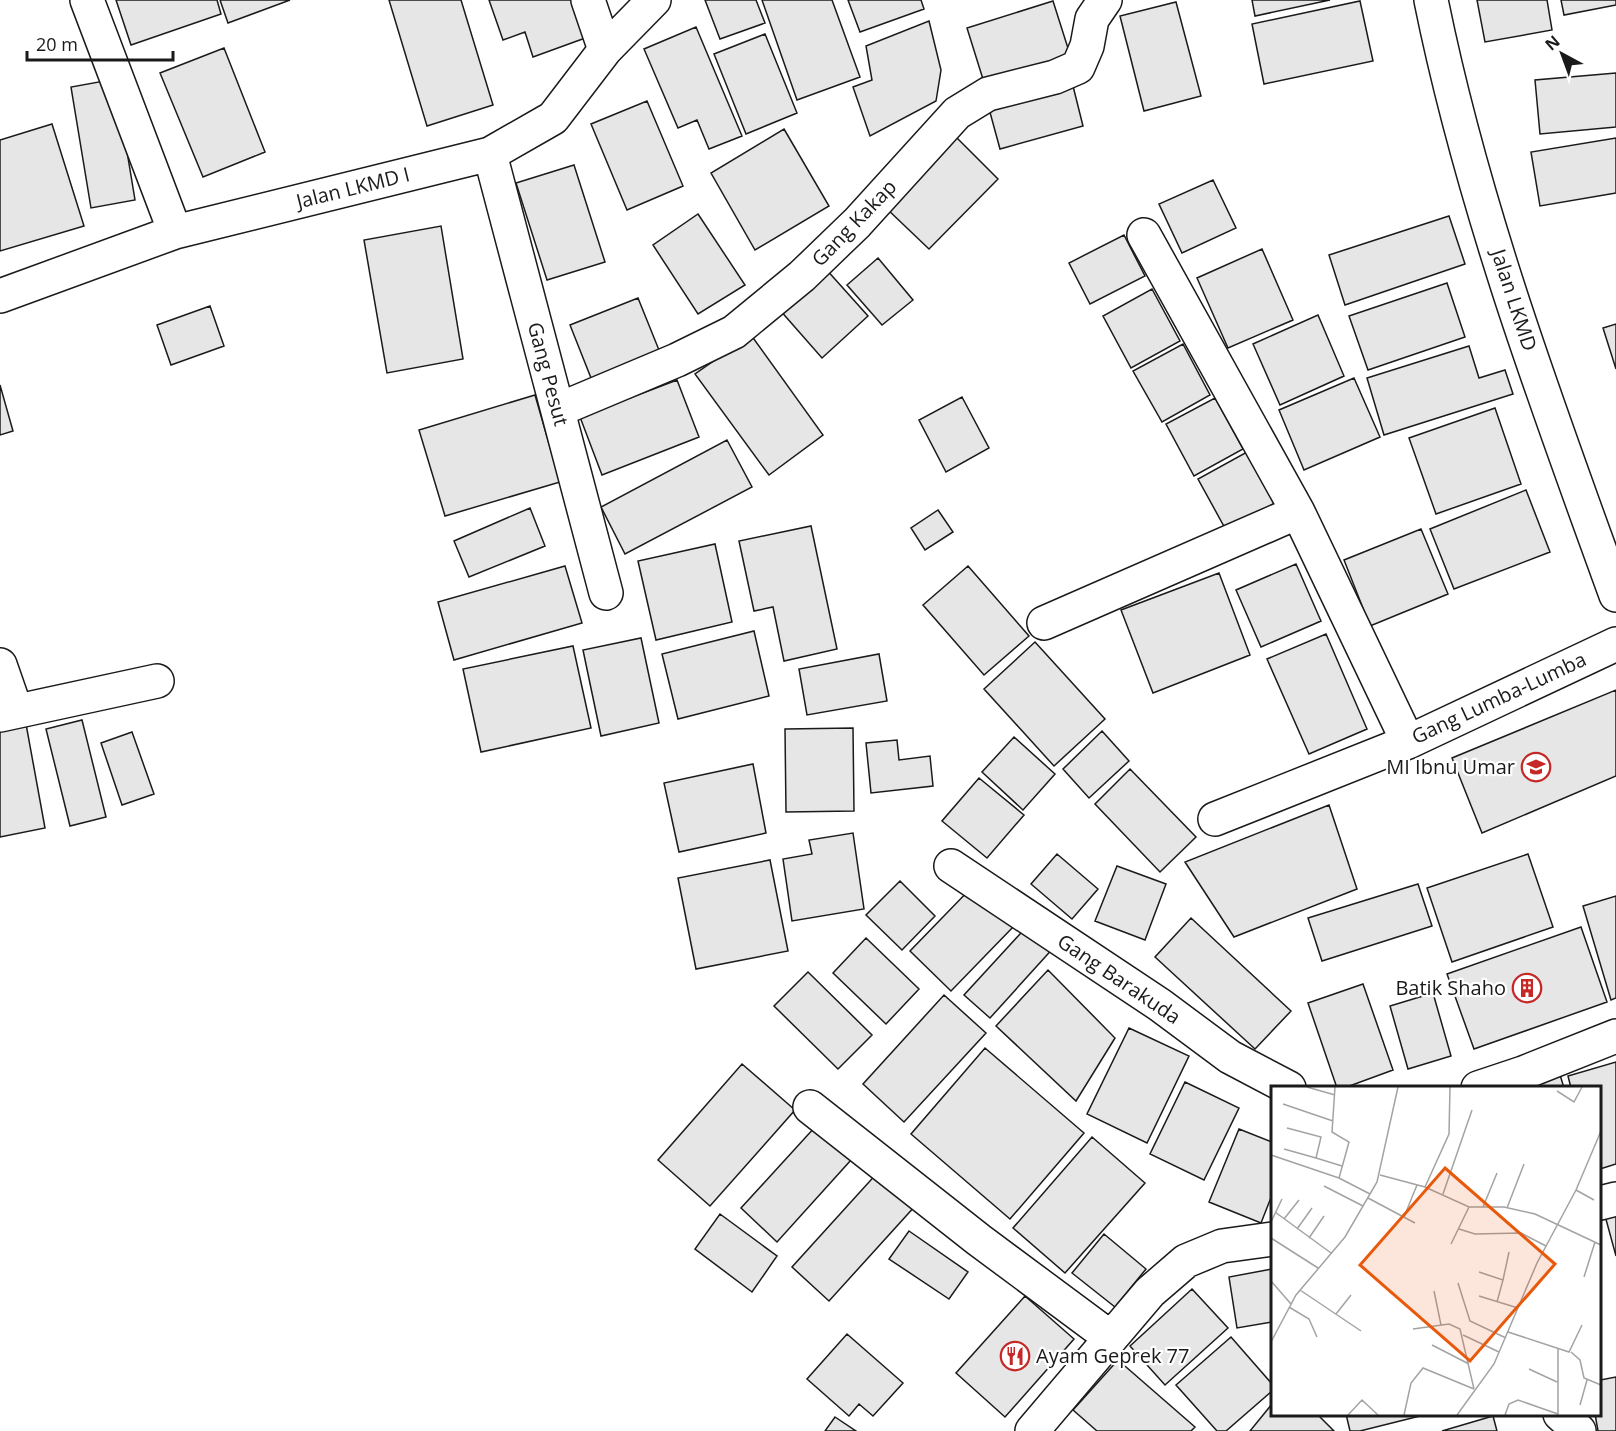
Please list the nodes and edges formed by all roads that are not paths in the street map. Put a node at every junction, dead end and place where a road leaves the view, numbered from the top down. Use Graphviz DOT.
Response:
graph roads {
  1 [pos="87,0"];
  2 [pos="588,0"];
  3 [pos="654,0"];
  4 [pos="1105,0"];
  5 [pos="1431,0"];
  6 [pos="605,50"];
  7 [pos="490,154"];
  8 [pos="175,232"];
  9 [pos="1144,235"];
  10 [pos="0,296"];
  11 [pos="558,410"];
  12 [pos="1298,512"];
  13 [pos="606,593"];
  14 [pos="1616,595"];
  15 [pos="1044,623"];
  16 [pos="1616,644"];
  17 [pos="0,665"];
  18 [pos="157,681"];
  19 [pos="8,713"];
  20 [pos="1408,742"];
  21 [pos="1215,819"];
  22 [pos="951,866"];
  23 [pos="1616,1036"];
  24 [pos="1284,1086"];
  25 [pos="1484,1086"];
  26 [pos="810,1107"];
  27 [pos="1616,1199"];
  28 [pos="1601,1203"];
  29 [pos="1271,1239"];
  30 [pos="1111,1338"];
  31 [pos="1562,1416"];
  32 [pos="1032,1431"];
  33 [pos="1579,1431"];
  1 -- 8 [label="street"];
  2 -- 6 [label="street"];
  3 -- 6 [label="street, Jalan LKMD I"];
  4 -- 11 [label="street, Gang Kakap"];
  5 -- 14 [label="street, Jalan LKMD"];
  6 -- 7 [label="street, Jalan LKMD I"];
  7 -- 8 [label="street, Jalan LKMD I"];
  7 -- 11 [label="street, Gang Pesut"];
  8 -- 10 [label="street, Jalan LKMD I"];
  9 -- 12 [label="street"];
  11 -- 13 [label="street, Gang Pesut"];
  12 -- 15 [label="street"];
  12 -- 20 [label="street"];
  16 -- 20 [label="street, Gang Lumba-Lumba"];
  17 -- 19 [label="street"];
  18 -- 19 [label="street"];
  20 -- 21 [label="street, Gang Lumba-Lumba"];
  22 -- 24 [label="street, Gang Barakuda"];
  23 -- 25 [label="street"];
  26 -- 30 [label="street"];
  27 -- 28 [label="street"];
  29 -- 30 [label="street"];
  30 -- 32 [label="street"];
  31 -- 33 [label="street"];
}
